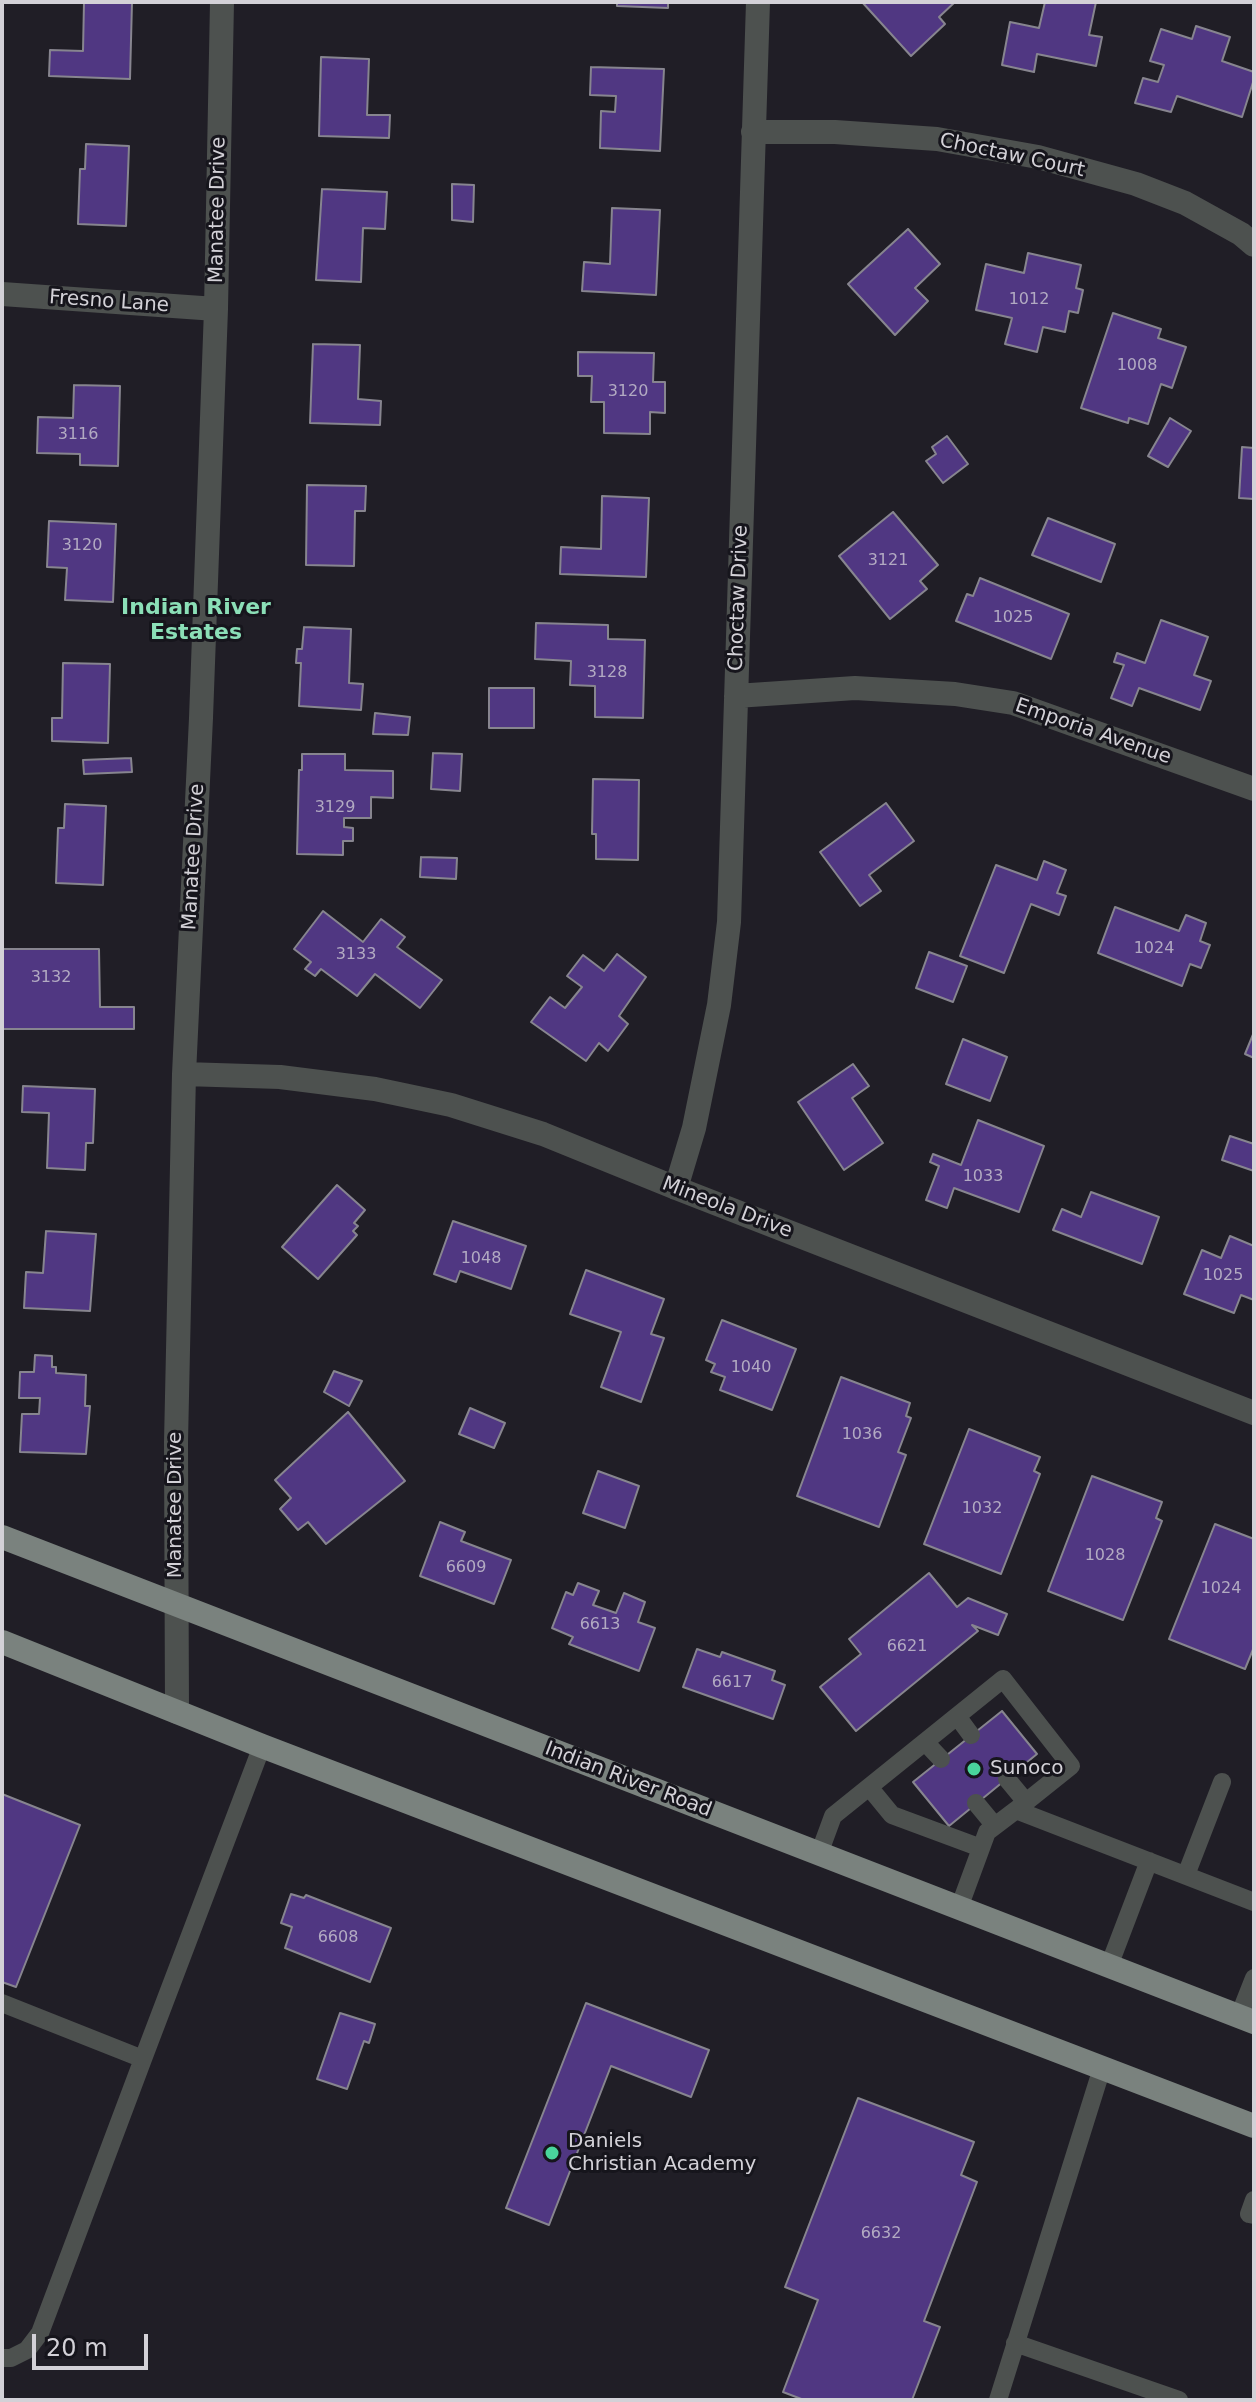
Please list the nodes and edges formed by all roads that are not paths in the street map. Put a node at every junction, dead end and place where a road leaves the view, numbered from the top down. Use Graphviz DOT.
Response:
graph roads {
  1 [pos="222,2"];
  2 [pos="758,2"];
  3 [pos="753,132"];
  4 [pos="1254,245"];
  5 [pos="2,294"];
  6 [pos="216,309"];
  7 [pos="736,696"];
  8 [pos="1254,789"];
  9 [pos="184,1074"];
  10 [pos="676,1188"];
  11 [pos="1254,1413"];
  12 [pos="2,1537"];
  13 [pos="176,1605"];
  14 [pos="2,1642"];
  15 [pos="177,1712"];
  16 [pos="957,1716"];
  17 [pos="971,1735"];
  18 [pos="925,1742"];
  19 [pos="262,1746"];
  20 [pos="941,1759"];
  21 [pos="1007,1779"];
  22 [pos="1222,1782"];
  23 [pos="869,1787"];
  24 [pos="976,1803"];
  25 [pos="1021,1806"];
  26 [pos="995,1826"];
  27 [pos="981,1848"];
  28 [pos="819,1854"];
  29 [pos="1149,1861"];
  30 [pos="1186,1875"];
  31 [pos="1254,1902"];
  32 [pos="959,1908"];
  33 [pos="1109,1966"];
  34 [pos="1254,1978"];
  35 [pos="2,2003"];
  36 [pos="1247,2019"];
  37 [pos="143,2059"];
  38 [pos="1102,2068"];
  39 [pos="1254,2126"];
  40 [pos="1254,2200"];
  41 [pos="1254,2215"];
  42 [pos="1015,2343"];
  43 [pos="2,2358"];
  44 [pos="998,2400"];
  45 [pos="1179,2400"];
  1 -- 6 [label="street, Manatee Drive"];
  2 -- 3 [label="street, Choctaw Drive"];
  3 -- 4 [label="street, Choctaw Court"];
  3 -- 7 [label="street, Choctaw Drive"];
  5 -- 6 [label="street, Fresno Lane"];
  6 -- 9 [label="street, Manatee Drive"];
  7 -- 8 [label="street, Emporia Avenue"];
  7 -- 10 [label="street, Choctaw Drive"];
  9 -- 10 [label="street, Mineola Drive"];
  9 -- 13 [label="street, Manatee Drive"];
  10 -- 11 [label="street, Mineola Drive"];
  12 -- 13 [label="main road, Indian River Road"];
  13 -- 15 [label="street, Manatee Drive"];
  13 -- 28 [label="main road, Indian River Road"];
  14 -- 15 [label="main road"];
  15 -- 19 [label="main road"];
  16 -- 17 [label="lane"];
  16 -- 18 [label="lane"];
  16 -- 25 [label="lane"];
  18 -- 20 [label="lane"];
  18 -- 23 [label="lane"];
  19 -- 37 [label="lane"];
  19 -- 38 [label="main road"];
  21 -- 25 [label="lane"];
  22 -- 30 [label="lane"];
  23 -- 27 [label="lane"];
  23 -- 28 [label="lane"];
  24 -- 26 [label="lane"];
  25 -- 26 [label="lane"];
  25 -- 29 [label="lane"];
  26 -- 27 [label="lane"];
  27 -- 32 [label="lane"];
  28 -- 32 [label="main road, Indian River Road"];
  29 -- 30 [label="lane"];
  29 -- 33 [label="lane"];
  30 -- 31 [label="lane"];
  32 -- 33 [label="main road, Indian River Road"];
  33 -- 36 [label="main road, Indian River Road"];
  34 -- 36 [label="lane"];
  35 -- 37 [label="lane"];
  37 -- 43 [label="lane"];
  38 -- 39 [label="main road"];
  38 -- 42 [label="lane"];
  40 -- 41 [label="lane"];
  42 -- 44 [label="lane"];
  42 -- 45 [label="lane"];
}
